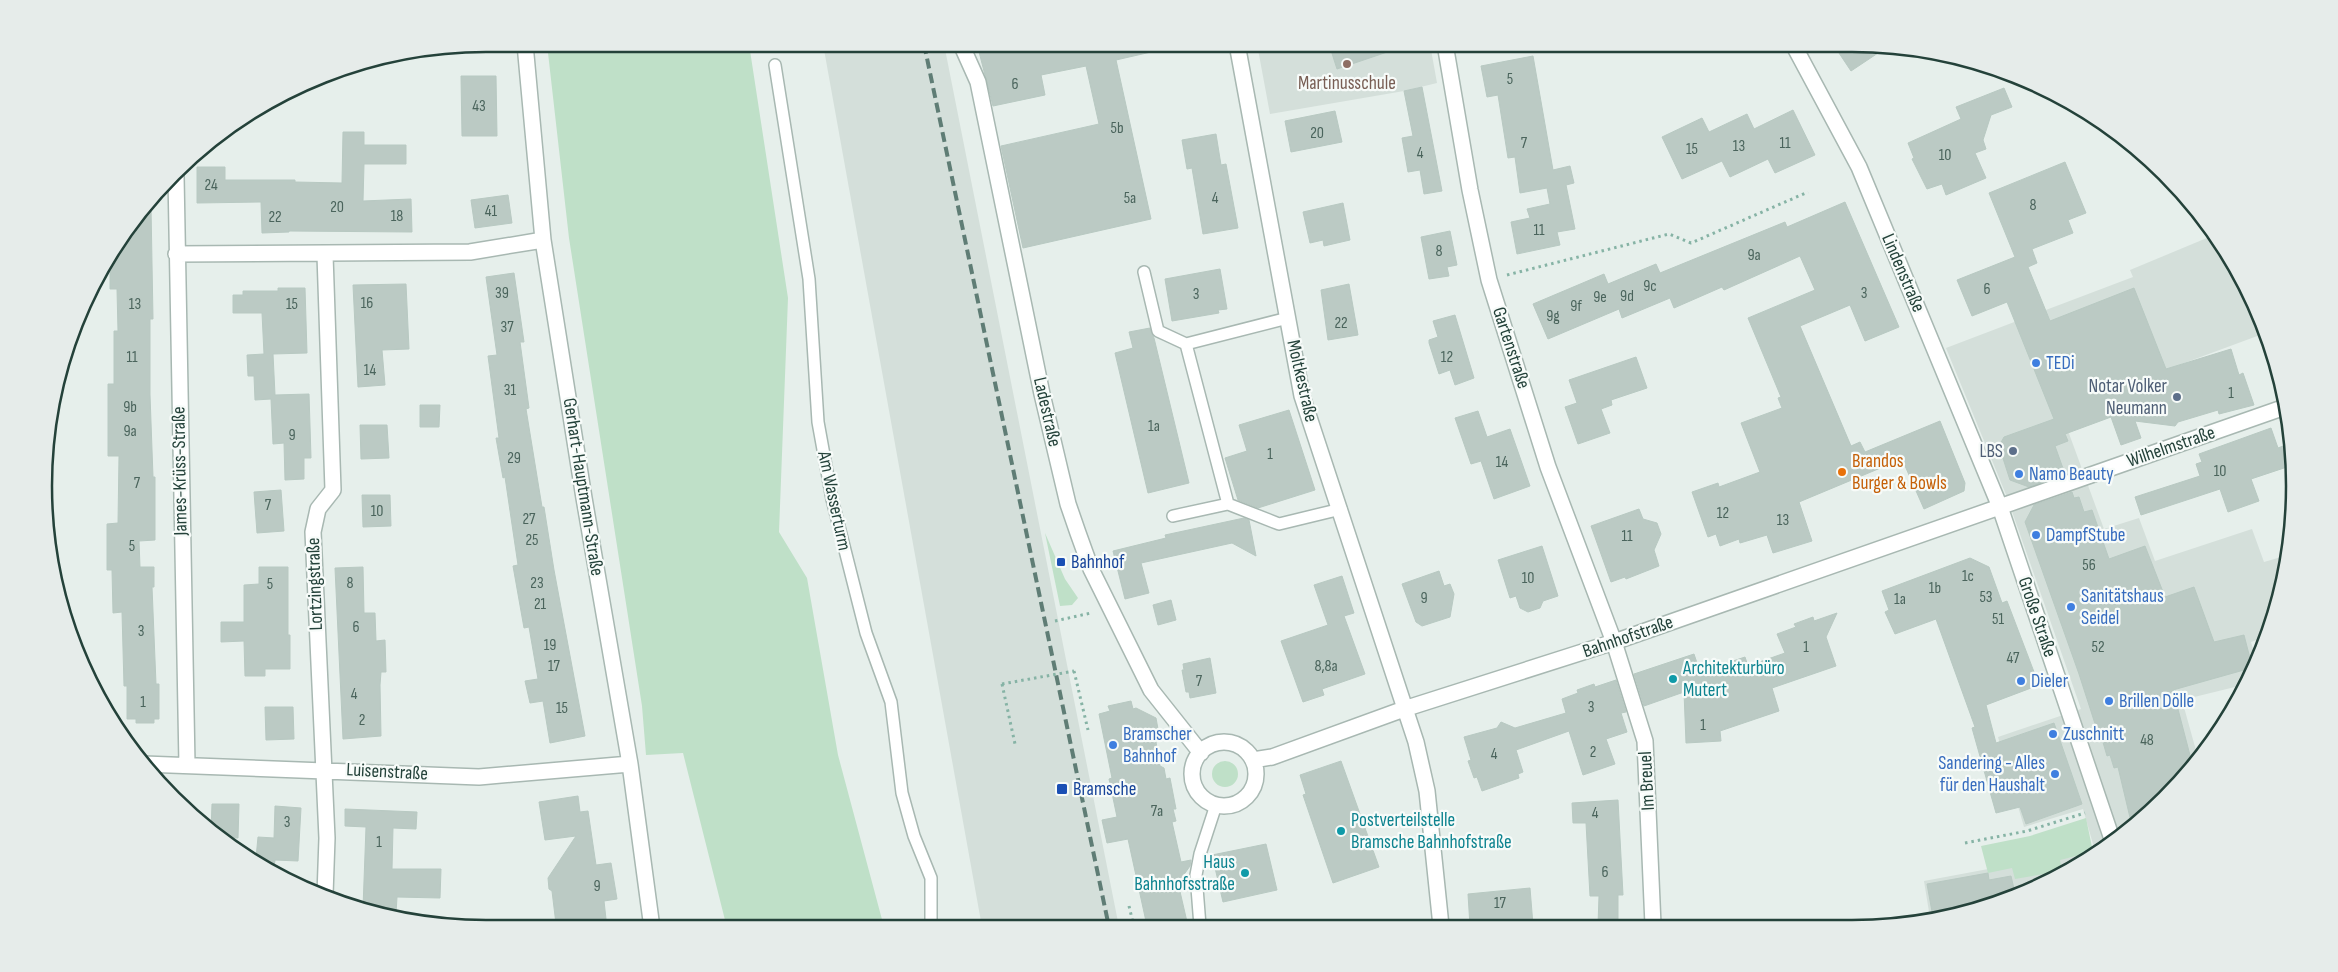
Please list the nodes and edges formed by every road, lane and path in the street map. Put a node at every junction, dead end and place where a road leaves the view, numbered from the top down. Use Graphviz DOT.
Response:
graph roads {
  1 [pos="526,52"];
  2 [pos="965,52"];
  3 [pos="1238,52"];
  4 [pos="1446,52"];
  5 [pos="1797,52"];
  6 [pos="775,65"];
  7 [pos="176,182"];
  8 [pos="1808,192"];
  9 [pos="543,240"];
  10 [pos="176,254"];
  11 [pos="325,255"];
  12 [pos="1144,272"];
  13 [pos="1489,280"];
  14 [pos="1288,318"];
  15 [pos="1186,344"];
  16 [pos="2278,409"];
  17 [pos="1228,504"];
  18 [pos="2000,508"];
  19 [pos="1341,509"];
  20 [pos="1173,516"];
  21 [pos="1111,609"];
  22 [pos="1055,620"];
  23 [pos="1614,642"];
  24 [pos="1404,709"];
  25 [pos="1088,730"];
  26 [pos="1015,744"];
  27 [pos="1201,753"];
  28 [pos="1253,760"];
  29 [pos="154,764"];
  30 [pos="630,764"];
  31 [pos="187,765"];
  32 [pos="324,770"];
  33 [pos="1216,805"];
  34 [pos="2102,807"];
  35 [pos="2110,834"];
  36 [pos="1965,843"];
  37 [pos="325,889"];
  38 [pos="1130,906"];
  39 [pos="651,920"];
  40 [pos="931,920"];
  41 [pos="1133,920"];
  42 [pos="1200,920"];
  43 [pos="1440,920"];
  44 [pos="1653,920"];
  1 -- 9 [label="street, Gerhart-Hauptmann-Straße"];
  2 -- 21 [label="street, Ladestraße"];
  3 -- 14 [label="street, Moltkestraße"];
  4 -- 13 [label="street, Gartenstraße"];
  5 -- 18 [label="street, Lindenstraße"];
  6 -- 40 [label="lane, Am Wasserturm"];
  7 -- 10 [label="street, James-Krüss-Straße"];
  8 -- 13 [label="path"];
  9 -- 11 [label="street"];
  9 -- 30 [label="street, Gerhart-Hauptmann-Straße"];
  10 -- 11 [label="street"];
  10 -- 31 [label="street, James-Krüss-Straße"];
  11 -- 32 [label="street, Lortzingstraße"];
  12 -- 15 [label="lane"];
  13 -- 23 [label="street, Gartenstraße"];
  14 -- 15 [label="lane"];
  14 -- 19 [label="street, Moltkestraße"];
  15 -- 17 [label="lane"];
  16 -- 18 [label="street, Wilhelmstraße"];
  17 -- 19 [label="lane"];
  17 -- 20 [label="lane"];
  18 -- 23 [label="street, Bahnhofstraße"];
  18 -- 34 [label="street, Große Straße"];
  19 -- 24 [label="street, Moltkestraße"];
  21 -- 22 [label="path"];
  21 -- 27 [label="street, Ladestraße"];
  23 -- 24 [label="street, Bahnhofstraße"];
  23 -- 44 [label="street, Im Breuel"];
  24 -- 28 [label="street, Bahnhofstraße"];
  24 -- 43 [label="street, Moltkestraße"];
  25 -- 26 [label="path, bridge"];
  27 -- 28 [label="street"];
  27 -- 33 [label="street"];
  28 -- 33 [label="street"];
  29 -- 31 [label="street, Luisenstraße"];
  30 -- 32 [label="street, Luisenstraße"];
  30 -- 39 [label="street, Gerhart-Hauptmann-Straße"];
  31 -- 32 [label="street, Luisenstraße"];
  32 -- 37 [label="street, Lortzingstraße"];
  33 -- 42 [label="lane"];
  34 -- 35 [label="street, Große Straße"];
  34 -- 36 [label="path"];
  38 -- 41 [label="path"];
}
